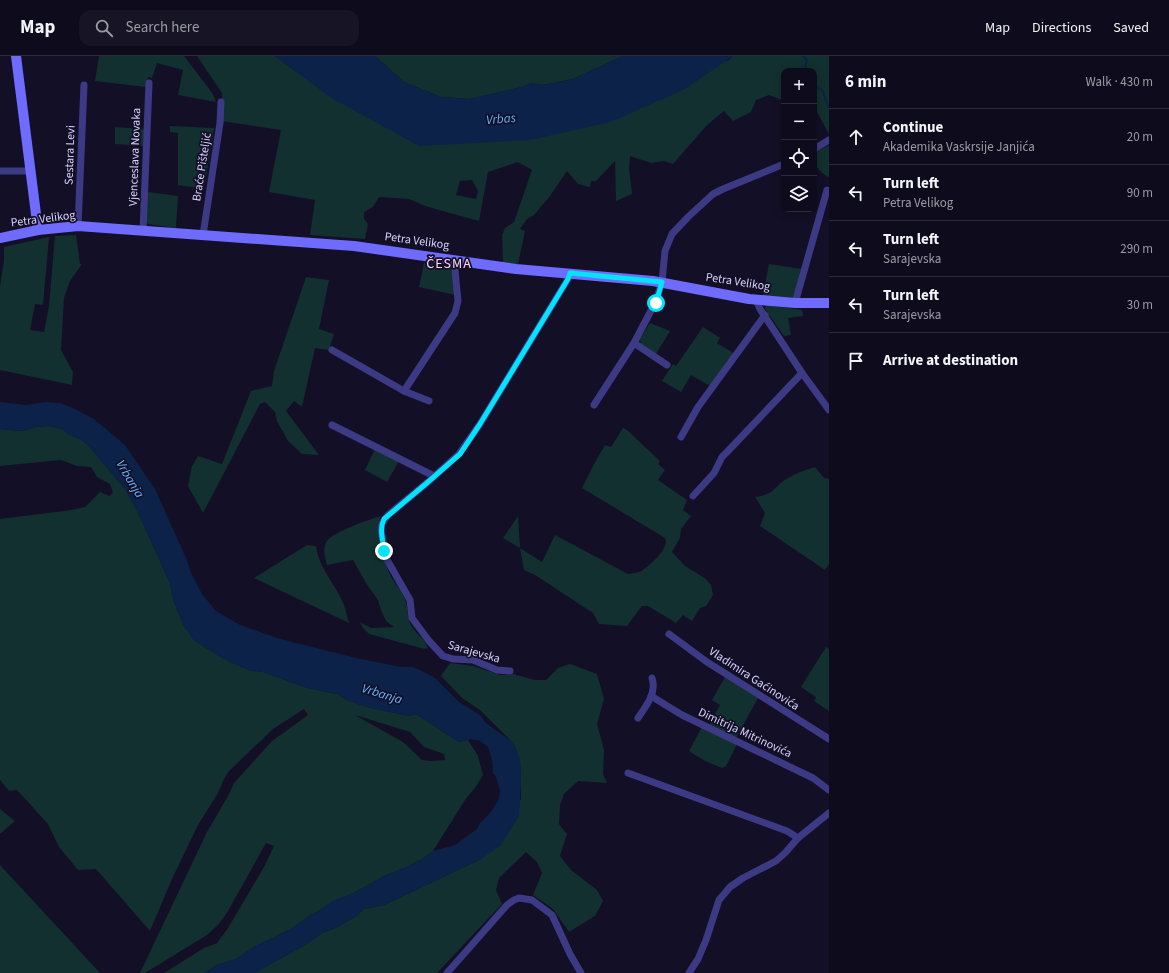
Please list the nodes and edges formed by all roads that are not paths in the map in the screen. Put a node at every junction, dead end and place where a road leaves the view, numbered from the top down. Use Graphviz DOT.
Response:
graph roads {
  1 [pos="16,56"];
  2 [pos="148,83"];
  3 [pos="84,85"];
  4 [pos="221,102"];
  5 [pos="829,140"];
  6 [pos="817,146"];
  7 [pos="781,165"];
  8 [pos="0,171"];
  9 [pos="31,171"];
  10 [pos="827,190"];
  11 [pos="78,226"];
  12 [pos="38,230"];
  13 [pos="143,231"];
  14 [pos="203,235"];
  15 [pos="0,238"];
  16 [pos="454,260"];
  17 [pos="570,273"];
  18 [pos="662,282"];
  19 [pos="756,300"];
  20 [pos="795,303"];
  21 [pos="829,303"];
  22 [pos="765,315"];
  23 [pos="634,343"];
  24 [pos="332,350"];
  25 [pos="667,365"];
  26 [pos="802,373"];
  27 [pos="404,391"];
  28 [pos="429,401"];
  29 [pos="594,406"];
  30 [pos="829,410"];
  31 [pos="332,424"];
  32 [pos="681,437"];
  33 [pos="434,476"];
  34 [pos="693,496"];
  35 [pos="669,634"];
  36 [pos="510,671"];
  37 [pos="652,678"];
  38 [pos="651,696"];
  39 [pos="638,718"];
  40 [pos="829,739"];
  41 [pos="628,773"];
  42 [pos="829,790"];
  43 [pos="829,812"];
  44 [pos="798,838"];
  45 [pos="446,973"];
  46 [pos="581,973"];
  47 [pos="688,973"];
  1 -- 9 [label="street"];
  2 -- 13 [label="street, Vjenceslava Novaka"];
  3 -- 11 [label="street, Sestara Levi"];
  4 -- 14 [label="street, Braće Pišteljić"];
  5 -- 6 [label="street"];
  7 -- 18 [label="street"];
  8 -- 9 [label="street"];
  9 -- 12 [label="street"];
  10 -- 20 [label="street"];
  11 -- 12 [label="street, Petra Velikog"];
  11 -- 13 [label="street, Petra Velikog"];
  12 -- 15 [label="street, Petra Velikog"];
  13 -- 14 [label="street, Petra Velikog"];
  14 -- 16 [label="street, Petra Velikog"];
  16 -- 17 [label="street, Petra Velikog"];
  16 -- 27 [label="street"];
  17 -- 18 [label="street, Petra Velikog"];
  17 -- 33 [label="street, Sarajevska"];
  18 -- 19 [label="street, Petra Velikog"];
  18 -- 23 [label="street"];
  19 -- 20 [label="street, Petra Velikog"];
  19 -- 22 [label="street"];
  20 -- 21 [label="street, Petra Velikog"];
  22 -- 26 [label="street"];
  22 -- 32 [label="street"];
  23 -- 25 [label="street"];
  23 -- 29 [label="street"];
  24 -- 27 [label="street"];
  26 -- 30 [label="street"];
  26 -- 34 [label="street"];
  27 -- 28 [label="street"];
  31 -- 33 [label="street"];
  33 -- 36 [label="street, Sarajevska"];
  35 -- 40 [label="street, Vladimira Gaćinovića"];
  37 -- 38 [label="street"];
  38 -- 39 [label="street"];
  38 -- 42 [label="street, Dimitrija Mitrinovića"];
  41 -- 44 [label="street"];
  43 -- 44 [label="street"];
  44 -- 47 [label="street"];
  45 -- 46 [label="street"];
}
